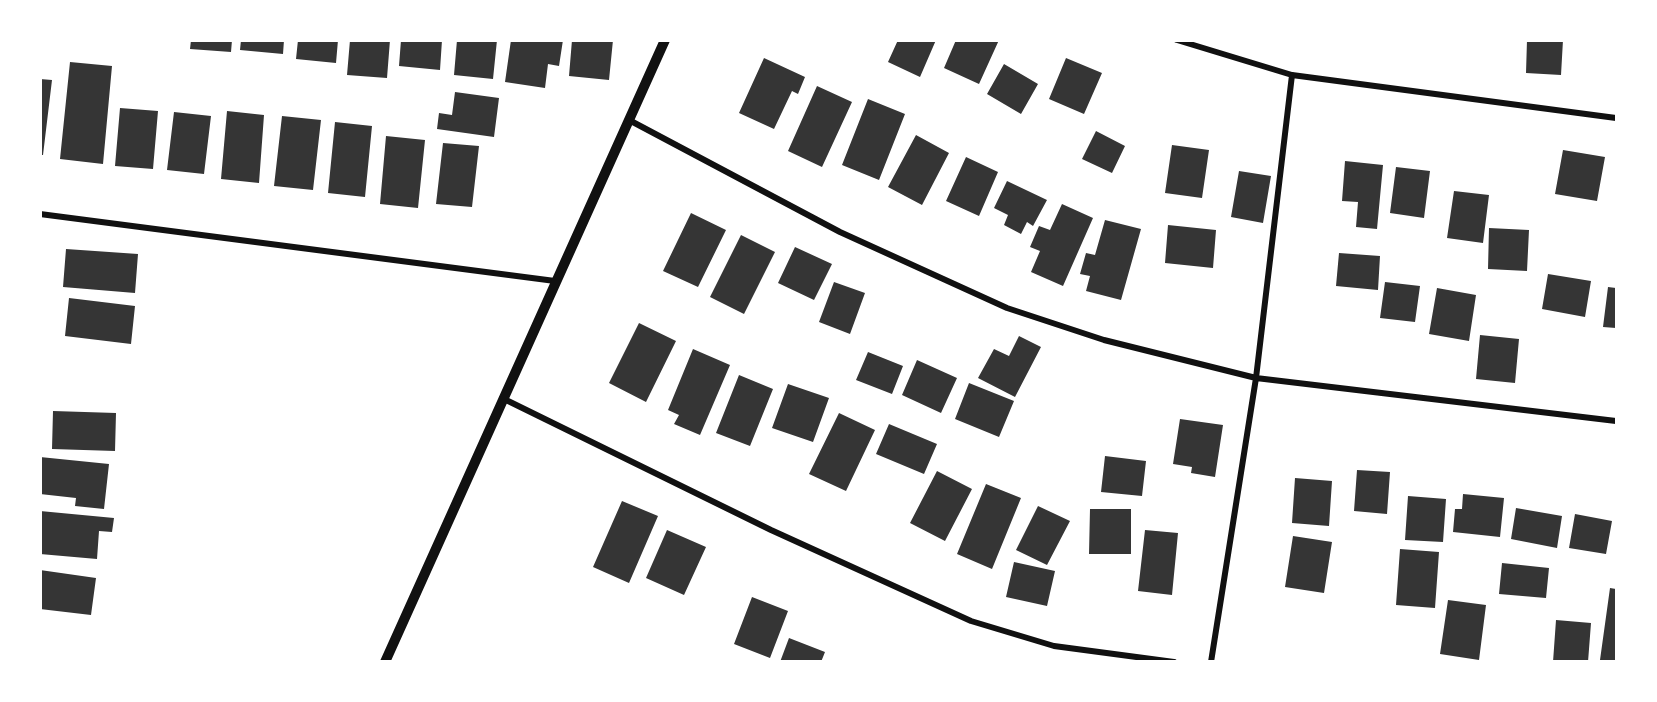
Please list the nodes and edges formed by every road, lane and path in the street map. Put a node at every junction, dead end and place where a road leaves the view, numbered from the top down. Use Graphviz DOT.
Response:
graph roads {
  1 [pos="665,40"];
  2 [pos="1177,40"];
  3 [pos="1292,75"];
  4 [pos="1617,118"];
  5 [pos="629,120"];
  6 [pos="40,214"];
  7 [pos="555,281"];
  8 [pos="1256,378"];
  9 [pos="502,398"];
  10 [pos="1617,421"];
  11 [pos="385,662"];
  12 [pos="1174,662"];
  13 [pos="1211,662"];
  1 -- 5 [label="street"];
  2 -- 3 [label="street"];
  3 -- 4 [label="street"];
  3 -- 8 [label="street"];
  5 -- 7 [label="street"];
  5 -- 8 [label="street"];
  6 -- 7 [label="street"];
  7 -- 9 [label="street"];
  8 -- 10 [label="street"];
  8 -- 13 [label="street"];
  9 -- 11 [label="street"];
  9 -- 12 [label="street"];
}
